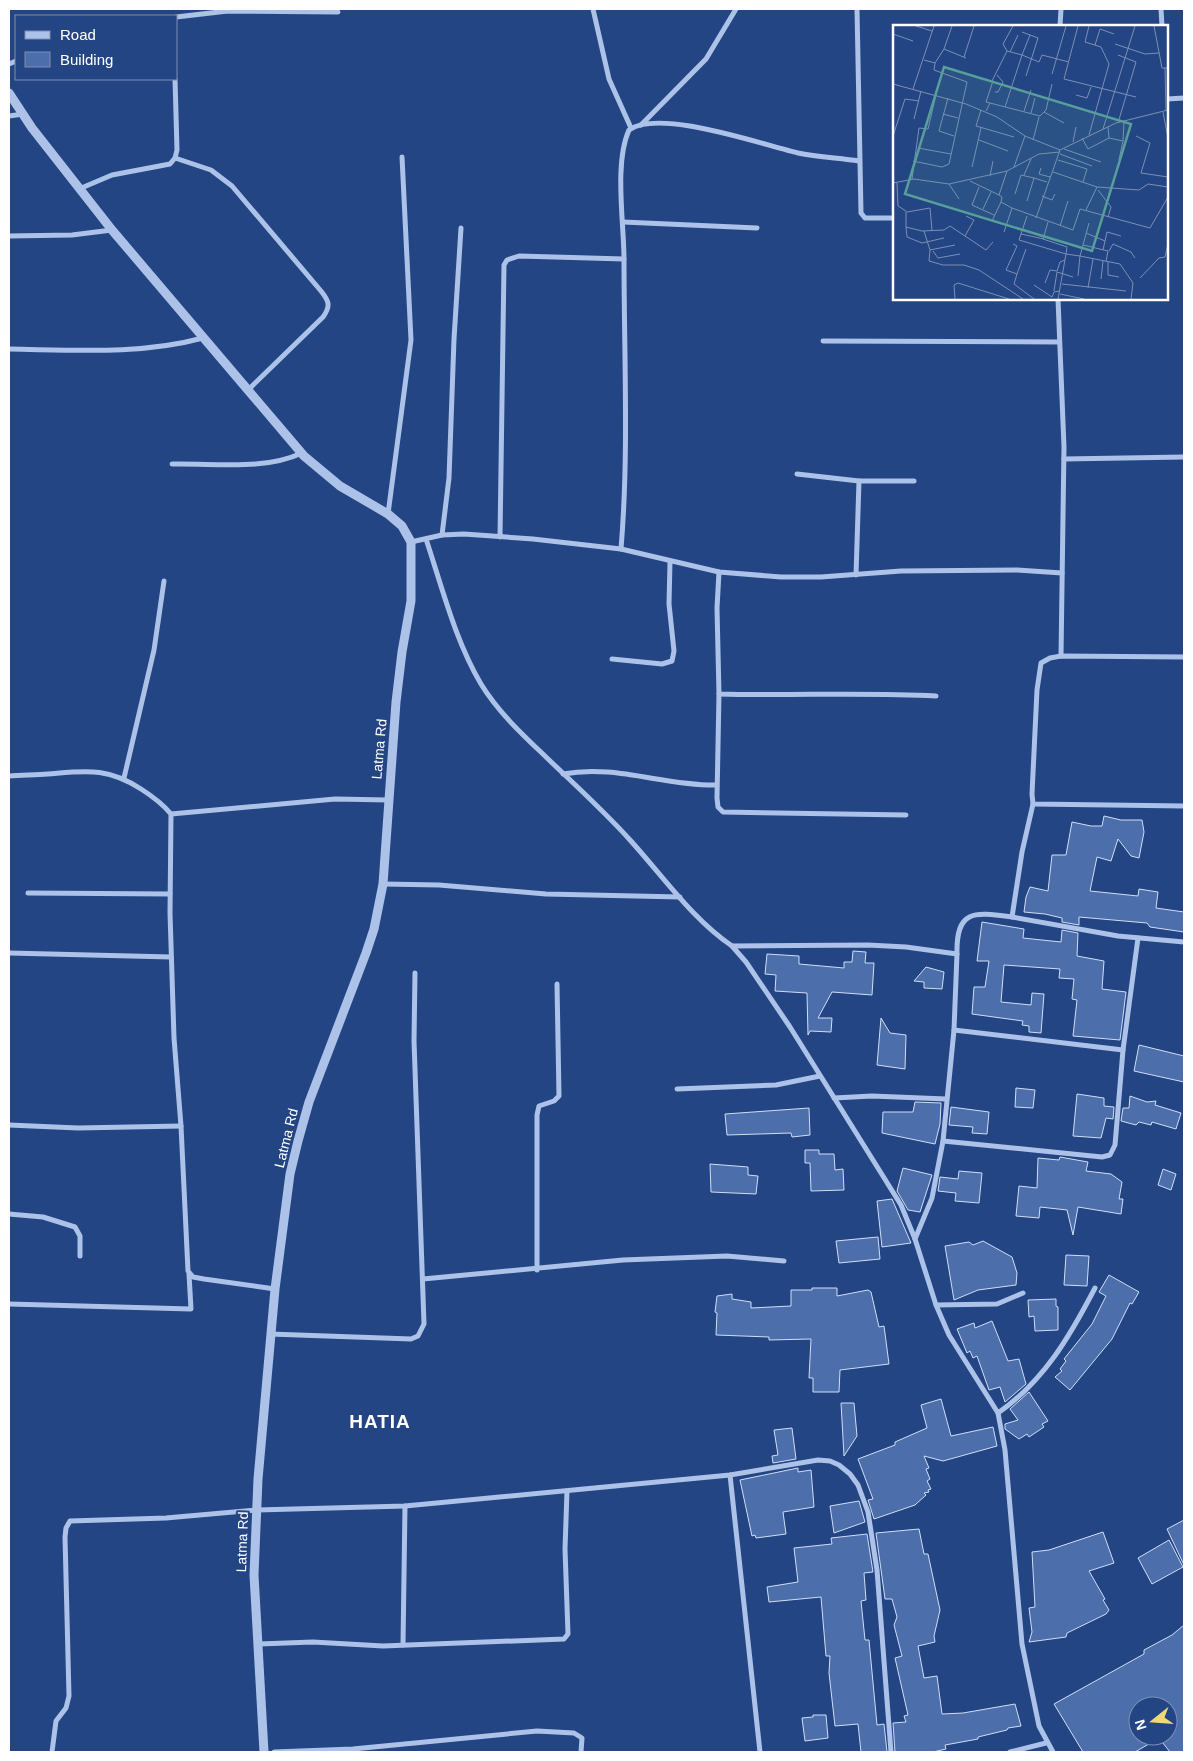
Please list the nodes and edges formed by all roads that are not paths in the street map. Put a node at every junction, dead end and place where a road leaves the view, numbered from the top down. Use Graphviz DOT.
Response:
graph roads {
  1 [pos="593,9"];
  2 [pos="736,9"];
  3 [pos="857,9"];
  4 [pos="1061,9"];
  5 [pos="1161,9"];
  6 [pos="338,12"];
  7 [pos="178,17"];
  8 [pos="1060,25"];
  9 [pos="1162,25"];
  10 [pos="175,80"];
  11 [pos="9,93"];
  12 [pos="1184,98"];
  13 [pos="1168,99"];
  14 [pos="22,114"];
  15 [pos="9,116"];
  16 [pos="641,126"];
  17 [pos="632,128"];
  18 [pos="402,157"];
  19 [pos="175,158"];
  20 [pos="859,161"];
  21 [pos="79,189"];
  22 [pos="893,218"];
  23 [pos="624,222"];
  24 [pos="461,228"];
  25 [pos="757,228"];
  26 [pos="112,230"];
  27 [pos="9,236"];
  28 [pos="624,259"];
  29 [pos="1058,300"];
  30 [pos="203,338"];
  31 [pos="823,341"];
  32 [pos="1058,342"];
  33 [pos="9,349"];
  34 [pos="249,389"];
  35 [pos="302,453"];
  36 [pos="1184,457"];
  37 [pos="1064,459"];
  38 [pos="172,464"];
  39 [pos="797,474"];
  40 [pos="859,481"];
  41 [pos="914,481"];
  42 [pos="388,514"];
  43 [pos="442,535"];
  44 [pos="500,536"];
  45 [pos="426,539"];
  46 [pos="411,542"];
  47 [pos="620,549"];
  48 [pos="670,562"];
  49 [pos="719,572"];
  50 [pos="1062,573"];
  51 [pos="856,575"];
  52 [pos="164,581"];
  53 [pos="1061,656"];
  54 [pos="1184,657"];
  55 [pos="612,658"];
  56 [pos="719,694"];
  57 [pos="936,696"];
  58 [pos="563,774"];
  59 [pos="9,776"];
  60 [pos="124,778"];
  61 [pos="716,784"];
  62 [pos="388,800"];
  63 [pos="1033,804"];
  64 [pos="1184,806"];
  65 [pos="171,814"];
  66 [pos="906,815"];
  67 [pos="382,884"];
  68 [pos="28,893"];
  69 [pos="170,894"];
  70 [pos="680,897"];
  71 [pos="1012,917"];
  72 [pos="1138,938"];
  73 [pos="1184,942"];
  74 [pos="732,946"];
  75 [pos="9,953"];
  76 [pos="957,954"];
  77 [pos="171,956"];
  78 [pos="415,974"];
  79 [pos="557,984"];
  80 [pos="954,1030"];
  81 [pos="1123,1050"];
  82 [pos="820,1076"];
  83 [pos="677,1089"];
  84 [pos="834,1098"];
  85 [pos="946,1099"];
  86 [pos="9,1125"];
  87 [pos="181,1126"];
  88 [pos="943,1141"];
  89 [pos="9,1214"];
  90 [pos="915,1239"];
  91 [pos="80,1256"];
  92 [pos="784,1261"];
  93 [pos="538,1270"];
  94 [pos="190,1274"];
  95 [pos="423,1279"];
  96 [pos="274,1288"];
  97 [pos="1095,1288"];
  98 [pos="1023,1293"];
  99 [pos="9,1304"];
  100 [pos="936,1305"];
  101 [pos="270,1334"];
  102 [pos="998,1413"];
  103 [pos="730,1475"];
  104 [pos="567,1491"];
  105 [pos="405,1506"];
  106 [pos="257,1510"];
  107 [pos="259,1644"];
  108 [pos="403,1645"];
  109 [pos="1046,1743"];
  110 [pos="52,1752"];
  111 [pos="264,1752"];
  112 [pos="274,1752"];
  113 [pos="581,1752"];
  114 [pos="760,1752"];
  115 [pos="891,1752"];
  116 [pos="1010,1752"];
  117 [pos="1053,1752"];
  1 -- 17 [label="street"];
  2 -- 16 [label="street"];
  3 -- 20 [label="street"];
  4 -- 8 [label="street"];
  5 -- 9 [label="street"];
  6 -- 7 [label="street"];
  10 -- 19 [label="street"];
  11 -- 14 [label="street"];
  12 -- 13 [label="street"];
  14 -- 15 [label="street"];
  14 -- 21 [label="street"];
  16 -- 17 [label="street"];
  16 -- 20 [label="street"];
  17 -- 23 [label="street"];
  18 -- 42 [label="street"];
  19 -- 21 [label="street"];
  19 -- 34 [label="street"];
  20 -- 22 [label="street"];
  21 -- 26 [label="street"];
  23 -- 25 [label="street"];
  23 -- 28 [label="street"];
  24 -- 43 [label="street"];
  26 -- 27 [label="street"];
  26 -- 30 [label="street"];
  28 -- 44 [label="street"];
  28 -- 47 [label="street"];
  29 -- 32 [label="street"];
  30 -- 33 [label="street"];
  30 -- 34 [label="street"];
  31 -- 32 [label="street"];
  32 -- 37 [label="street"];
  34 -- 35 [label="street"];
  35 -- 38 [label="street"];
  35 -- 42 [label="street"];
  36 -- 37 [label="street"];
  37 -- 50 [label="street"];
  39 -- 40 [label="street"];
  40 -- 41 [label="street"];
  40 -- 51 [label="street"];
  42 -- 46 [label="street"];
  43 -- 44 [label="street"];
  43 -- 45 [label="street"];
  44 -- 47 [label="street"];
  45 -- 46 [label="street"];
  45 -- 58 [label="street"];
  46 -- 62 [label="street, Latma Rd"];
  47 -- 48 [label="street"];
  48 -- 49 [label="street"];
  48 -- 55 [label="street"];
  49 -- 51 [label="street"];
  49 -- 56 [label="street"];
  50 -- 51 [label="street"];
  50 -- 53 [label="street"];
  52 -- 60 [label="street"];
  53 -- 54 [label="street"];
  53 -- 63 [label="street"];
  56 -- 57 [label="street"];
  56 -- 61 [label="street"];
  58 -- 61 [label="street"];
  58 -- 70 [label="street"];
  59 -- 60 [label="street"];
  60 -- 65 [label="street"];
  61 -- 66 [label="street"];
  62 -- 65 [label="street"];
  62 -- 67 [label="street, Latma Rd"];
  63 -- 64 [label="street"];
  63 -- 71 [label="street"];
  65 -- 69 [label="street"];
  67 -- 70 [label="street"];
  67 -- 96 [label="street, Latma Rd"];
  68 -- 69 [label="street"];
  69 -- 77 [label="street"];
  70 -- 74 [label="street"];
  71 -- 72 [label="street"];
  71 -- 76 [label="street"];
  72 -- 73 [label="street"];
  72 -- 81 [label="street"];
  74 -- 76 [label="street"];
  74 -- 82 [label="street"];
  75 -- 77 [label="street"];
  76 -- 80 [label="street"];
  77 -- 87 [label="street"];
  78 -- 95 [label="street"];
  79 -- 93 [label="street"];
  80 -- 81 [label="street"];
  80 -- 85 [label="street"];
  81 -- 88 [label="street"];
  82 -- 83 [label="street"];
  82 -- 84 [label="street"];
  84 -- 85 [label="street"];
  84 -- 90 [label="street"];
  85 -- 88 [label="street"];
  86 -- 87 [label="street"];
  87 -- 94 [label="street"];
  88 -- 90 [label="street"];
  89 -- 91 [label="street"];
  90 -- 100 [label="street"];
  92 -- 93 [label="street"];
  93 -- 95 [label="street"];
  94 -- 96 [label="street"];
  94 -- 99 [label="street"];
  95 -- 101 [label="street"];
  96 -- 101 [label="street, Latma Rd"];
  97 -- 102 [label="street"];
  98 -- 100 [label="street"];
  100 -- 102 [label="street"];
  101 -- 106 [label="street, Latma Rd"];
  102 -- 109 [label="street"];
  103 -- 104 [label="street"];
  103 -- 114 [label="street"];
  103 -- 115 [label="street"];
  104 -- 105 [label="street"];
  104 -- 108 [label="street"];
  105 -- 106 [label="street"];
  105 -- 108 [label="street"];
  106 -- 107 [label="street, Latma Rd"];
  106 -- 110 [label="street"];
  107 -- 108 [label="street"];
  107 -- 111 [label="street, Latma Rd"];
  109 -- 116 [label="street"];
  109 -- 117 [label="street"];
  112 -- 113 [label="street"];
}
